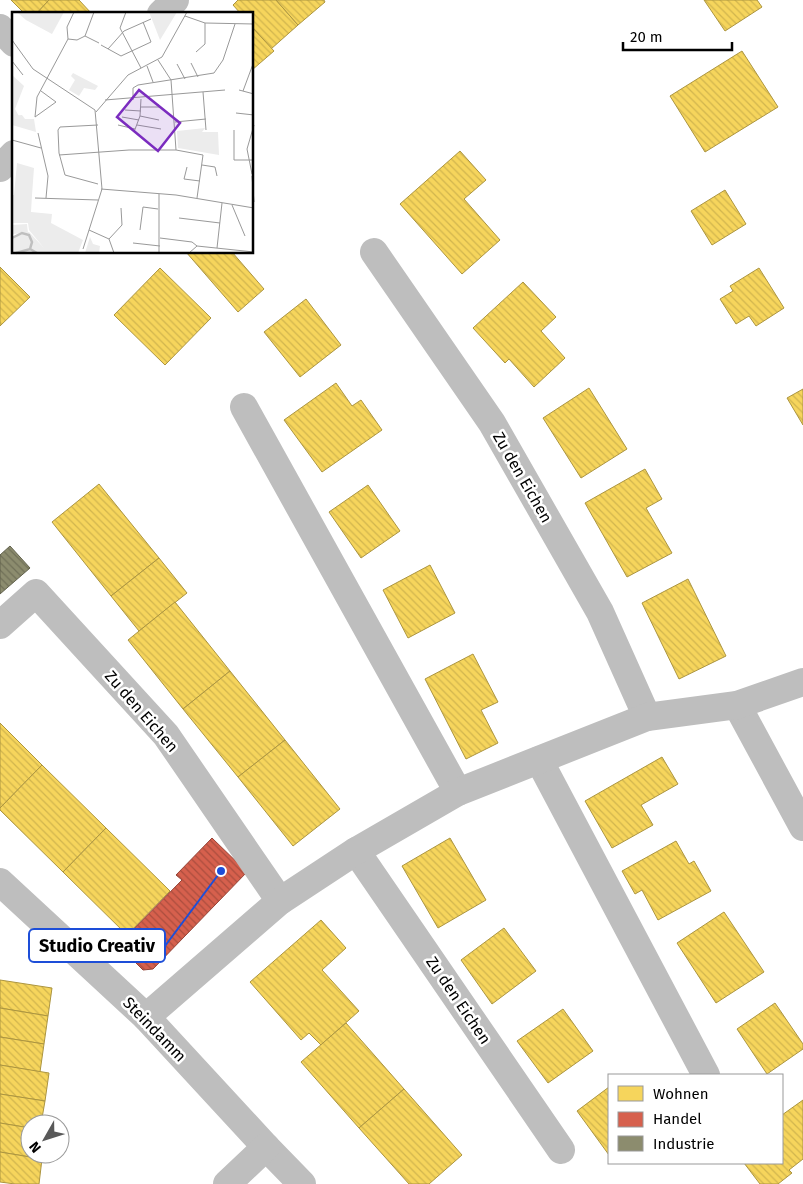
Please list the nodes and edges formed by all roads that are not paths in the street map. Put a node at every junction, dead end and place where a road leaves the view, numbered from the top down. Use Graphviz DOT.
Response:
graph roads {
  1 [pos="176,0"];
  2 [pos="162,12"];
  3 [pos="0,28"];
  4 [pos="12,41"];
  5 [pos="12,156"];
  6 [pos="0,168"];
  7 [pos="374,252"];
  8 [pos="244,407"];
  9 [pos="0,625"];
  10 [pos="803,682"];
  11 [pos="738,705"];
  12 [pos="647,717"];
  13 [pos="539,760"];
  14 [pos="458,792"];
  15 [pos="803,827"];
  16 [pos="356,851"];
  17 [pos="0,882"];
  18 [pos="280,901"];
  19 [pos="146,1017"];
  20 [pos="705,1074"];
  21 [pos="266,1147"];
  22 [pos="561,1150"];
  23 [pos="227,1184"];
  24 [pos="302,1184"];
  1 -- 2 [label="street"];
  3 -- 4 [label="street"];
  5 -- 6 [label="street"];
  7 -- 12 [label="street, Zu den Eichen"];
  8 -- 14 [label="street"];
  9 -- 18 [label="street, Zu den Eichen"];
  10 -- 11 [label="street"];
  11 -- 12 [label="street"];
  11 -- 15 [label="street"];
  12 -- 13 [label="street"];
  13 -- 14 [label="street"];
  13 -- 20 [label="street"];
  14 -- 16 [label="street"];
  16 -- 18 [label="street"];
  16 -- 22 [label="street, Zu den Eichen"];
  17 -- 19 [label="street, Steindamm"];
  18 -- 19 [label="street"];
  19 -- 21 [label="street, Steindamm"];
  21 -- 23 [label="street"];
  21 -- 24 [label="street, Steindamm"];
}
